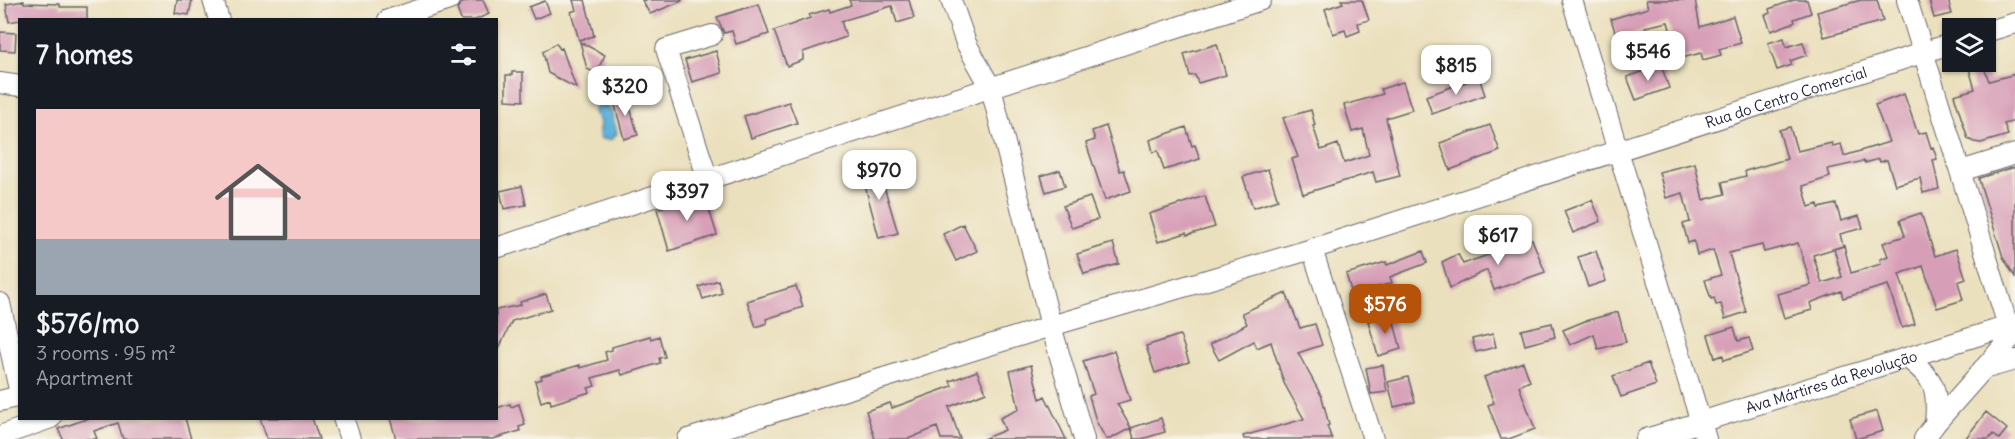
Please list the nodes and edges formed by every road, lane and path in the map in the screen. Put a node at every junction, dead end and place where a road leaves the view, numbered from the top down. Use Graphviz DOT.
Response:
graph roads {
  1 [pos="213,0"];
  2 [pos="448,0"];
  3 [pos="951,0"];
  4 [pos="1261,0"];
  5 [pos="1572,0"];
  6 [pos="1906,0"];
  7 [pos="218,18"];
  8 [pos="394,18"];
  9 [pos="2015,22"];
  10 [pos="1996,29"];
  11 [pos="712,35"];
  12 [pos="1942,47"];
  13 [pos="1922,53"];
  14 [pos="0,83"];
  15 [pos="18,86"];
  16 [pos="991,88"];
  17 [pos="1619,149"];
  18 [pos="2015,154"];
  19 [pos="1961,171"];
  20 [pos="708,180"];
  21 [pos="498,247"];
  22 [pos="1312,249"];
  23 [pos="0,303"];
  24 [pos="1051,326"];
  25 [pos="2012,328"];
  26 [pos="1907,358"];
  27 [pos="2015,360"];
  28 [pos="1982,370"];
  29 [pos="18,386"];
  30 [pos="18,396"];
  31 [pos="0,401"];
  32 [pos="45,420"];
  33 [pos="344,420"];
  34 [pos="1703,431"];
  35 [pos="1930,432"];
  36 [pos="0,436"];
  37 [pos="692,438"];
  38 [pos="350,439"];
  39 [pos="1084,439"];
  40 [pos="1372,439"];
  41 [pos="1646,439"];
  1 -- 7 [label="street"];
  2 -- 8 [label="street"];
  3 -- 16 [label="street"];
  4 -- 16 [label="street"];
  5 -- 17 [label="street"];
  6 -- 13 [label="street"];
  9 -- 10 [label="street"];
  11 -- 20 [label="street"];
  12 -- 13 [label="street, Rua do Centro Comercial"];
  13 -- 17 [label="street, Rua do Centro Comercial"];
  13 -- 19 [label="street"];
  14 -- 15 [label="street"];
  16 -- 20 [label="street"];
  16 -- 24 [label="street"];
  17 -- 22 [label="street, Rua do Centro Comercial"];
  17 -- 34 [label="street"];
  18 -- 19 [label="street"];
  19 -- 25 [label="street"];
  20 -- 21 [label="street"];
  22 -- 24 [label="street, Rua do Centro Comercial"];
  22 -- 40 [label="street"];
  23 -- 29 [label="street"];
  24 -- 37 [label="street, Rua do Centro Comercial"];
  24 -- 39 [label="street"];
  25 -- 26 [label="street, Ava Mártires da Revolução"];
  25 -- 28 [label="street"];
  26 -- 34 [label="street, Ava Mártires da Revolução"];
  26 -- 35 [label="street"];
  27 -- 28 [label="street"];
  28 -- 35 [label="street"];
  30 -- 31 [label="street"];
  32 -- 36 [label="street"];
  33 -- 38 [label="street"];
  34 -- 41 [label="street, Ava Mártires da Revolução"];
}
